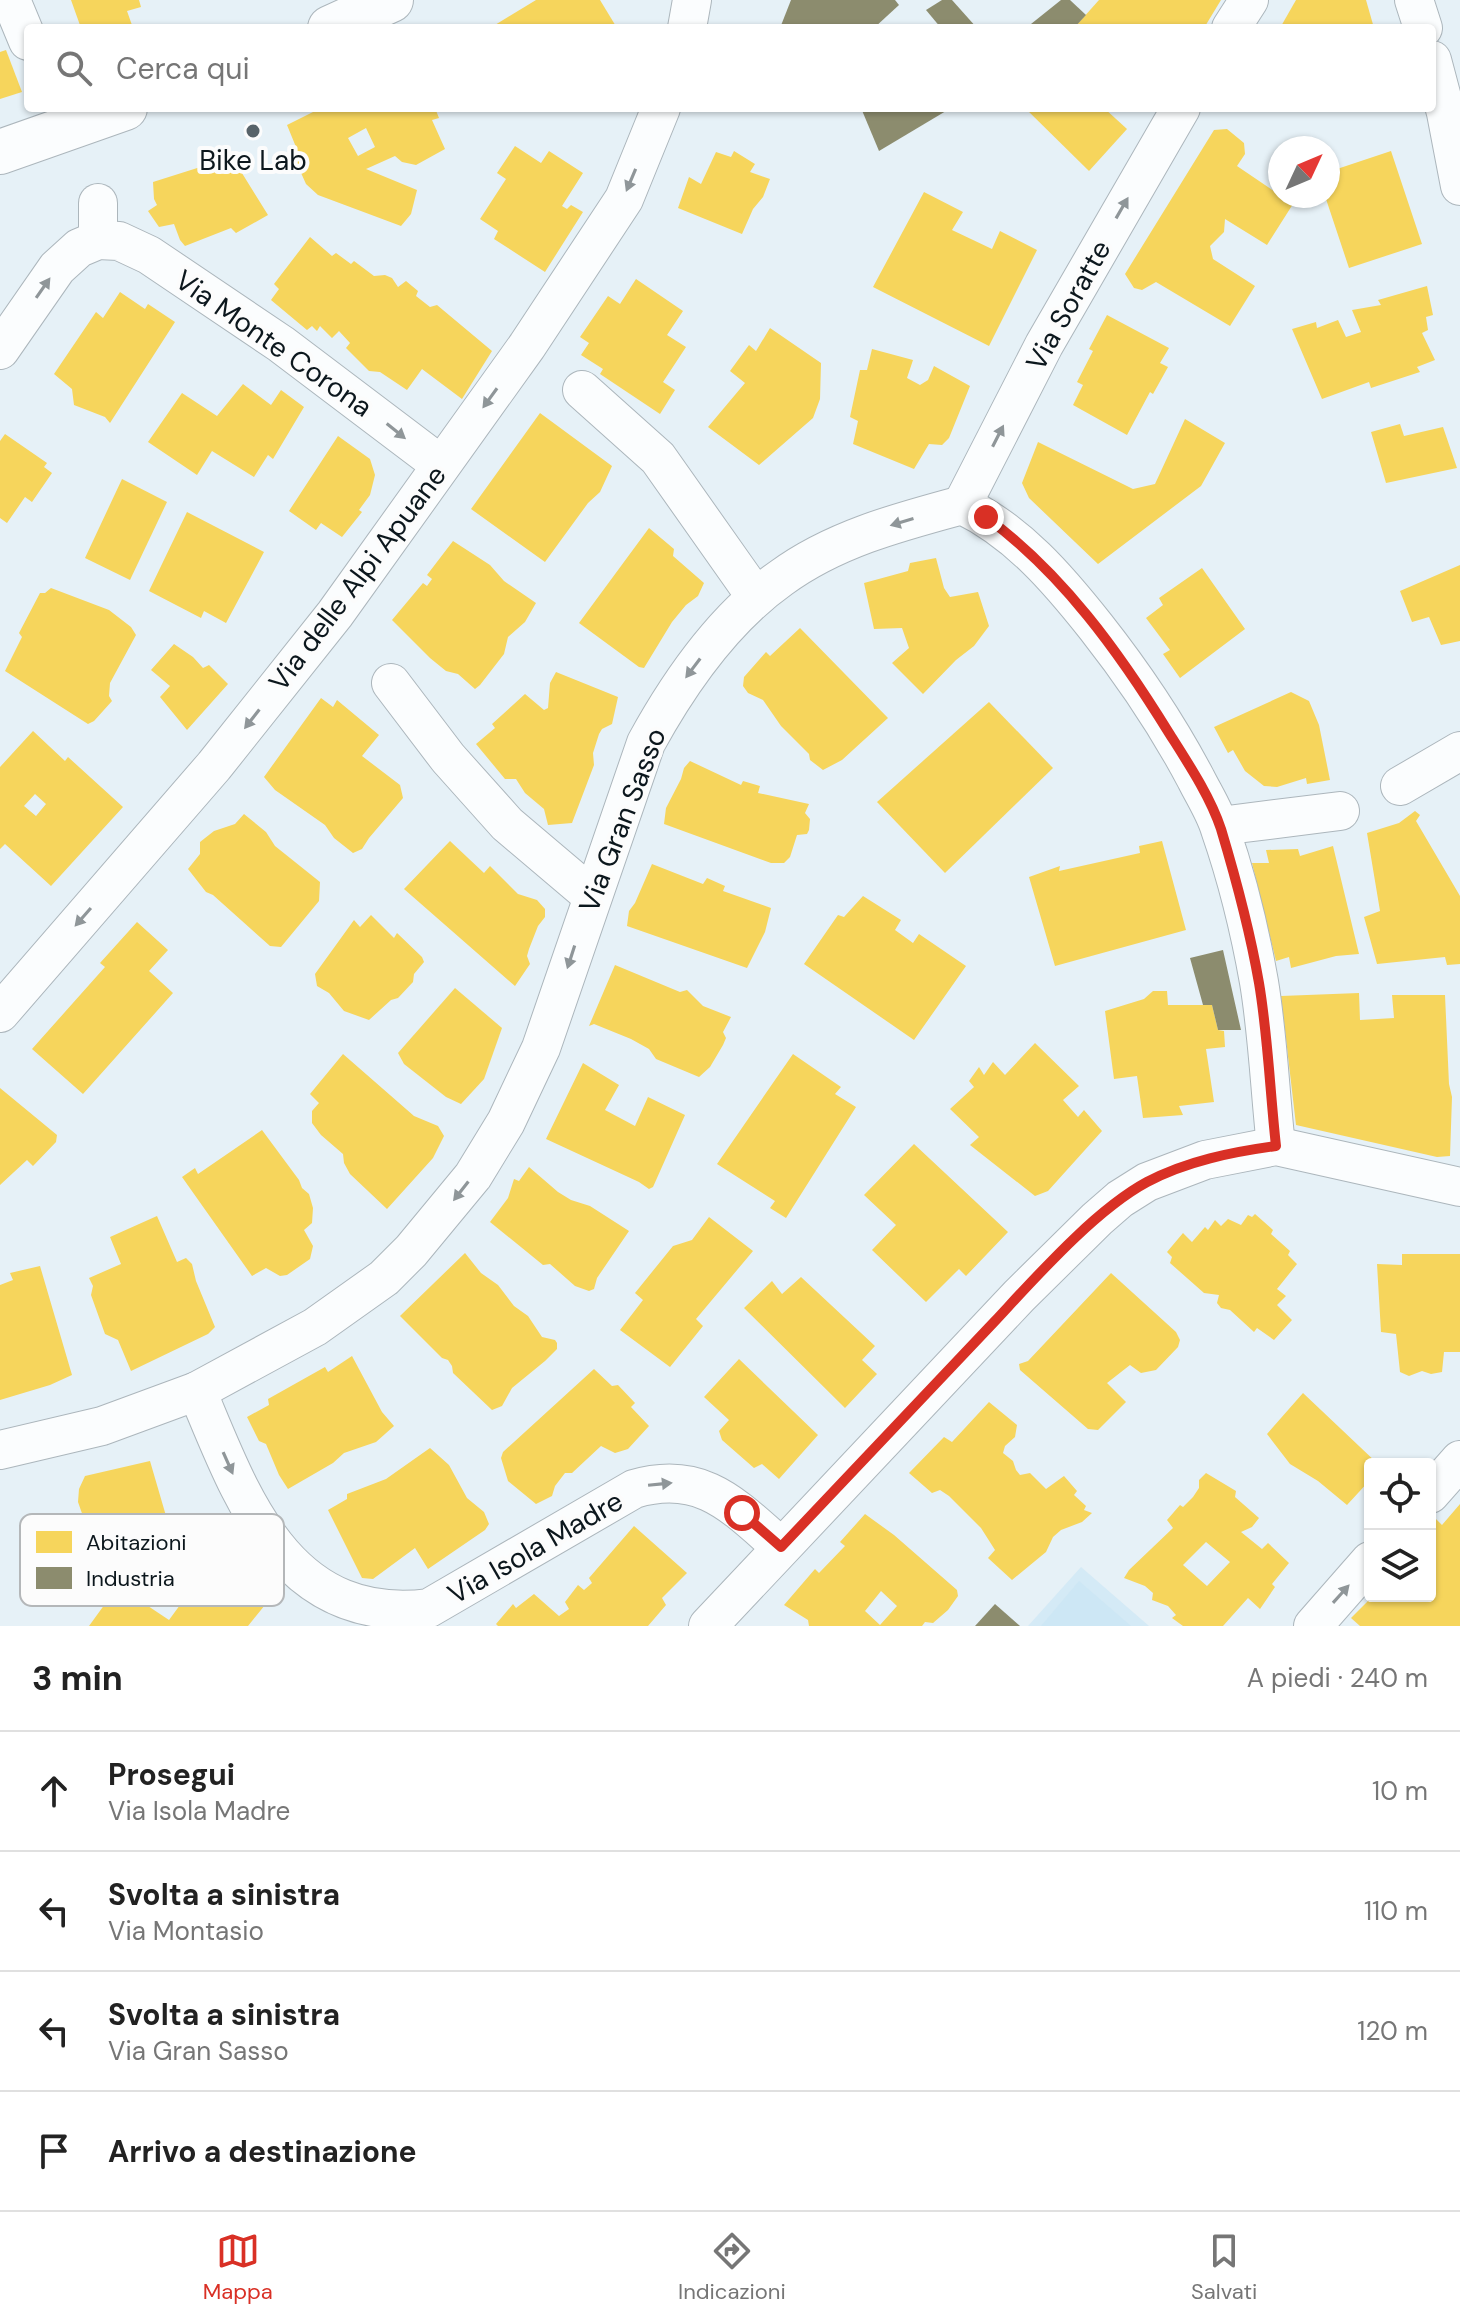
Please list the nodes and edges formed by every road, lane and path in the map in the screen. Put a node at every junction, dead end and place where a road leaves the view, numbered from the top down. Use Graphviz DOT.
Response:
graph roads {
  1 [pos="11,0"];
  2 [pos="391,0"];
  3 [pos="692,0"];
  4 [pos="1249,0"];
  5 [pos="1414,0"];
  6 [pos="339,24"];
  7 [pos="688,24"];
  8 [pos="1234,24"];
  9 [pos="1422,24"];
  10 [pos="24,31"];
  11 [pos="1436,78"];
  12 [pos="103,112"];
  13 [pos="659,112"];
  14 [pos="1179,112"];
  15 [pos="53,121"];
  16 [pos="0,152"];
  17 [pos="1460,186"];
  18 [pos="0,350"];
  19 [pos="582,390"];
  20 [pos="441,465"];
  21 [pos="962,505"];
  22 [pos="756,597"];
  23 [pos="391,683"];
  24 [pos="1460,751"];
  25 [pos="1400,786"];
  26 [pos="1340,811"];
  27 [pos="1220,826"];
  28 [pos="592,896"];
  29 [pos="0,1013"];
  30 [pos="1276,1146"];
  31 [pos="1460,1187"];
  32 [pos="197,1391"];
  33 [pos="0,1450"];
  34 [pos="1460,1460"];
  35 [pos="1436,1487"];
  36 [pos="252,1514"];
  37 [pos="781,1547"];
  38 [pos="284,1562"];
  39 [pos="1364,1568"];
  40 [pos="708,1626"];
  41 [pos="1313,1626"];
  1 -- 10 [label="street"];
  2 -- 6 [label="street"];
  3 -- 7 [label="street"];
  4 -- 8 [label="street"];
  5 -- 9 [label="street"];
  11 -- 17 [label="street"];
  12 -- 15 [label="street"];
  13 -- 20 [label="street, Via delle Alpi Apuane, one-way"];
  21 -- 14 [label="street, Via Soratte, one-way"];
  15 -- 16 [label="street"];
  18 -- 20 [label="street, Via Monte Corona, one-way"];
  19 -- 22 [label="street"];
  20 -- 29 [label="street, Via delle Alpi Apuane, one-way"];
  21 -- 22 [label="street, Via Gran Sasso, one-way"];
  21 -- 27 [label="street"];
  22 -- 28 [label="street, Via Gran Sasso, one-way"];
  23 -- 28 [label="street"];
  24 -- 25 [label="street"];
  26 -- 27 [label="street"];
  27 -- 30 [label="street"];
  28 -- 32 [label="street, Via Gran Sasso, one-way"];
  30 -- 31 [label="street"];
  30 -- 37 [label="street"];
  32 -- 33 [label="street, Via Gran Sasso"];
  32 -- 36 [label="street, Via Isola Madre, one-way"];
  34 -- 35 [label="street"];
  38 -- 37 [label="street, Via Isola Madre, one-way"];
  37 -- 40 [label="street"];
  41 -- 39 [label="street, one-way"];
}
